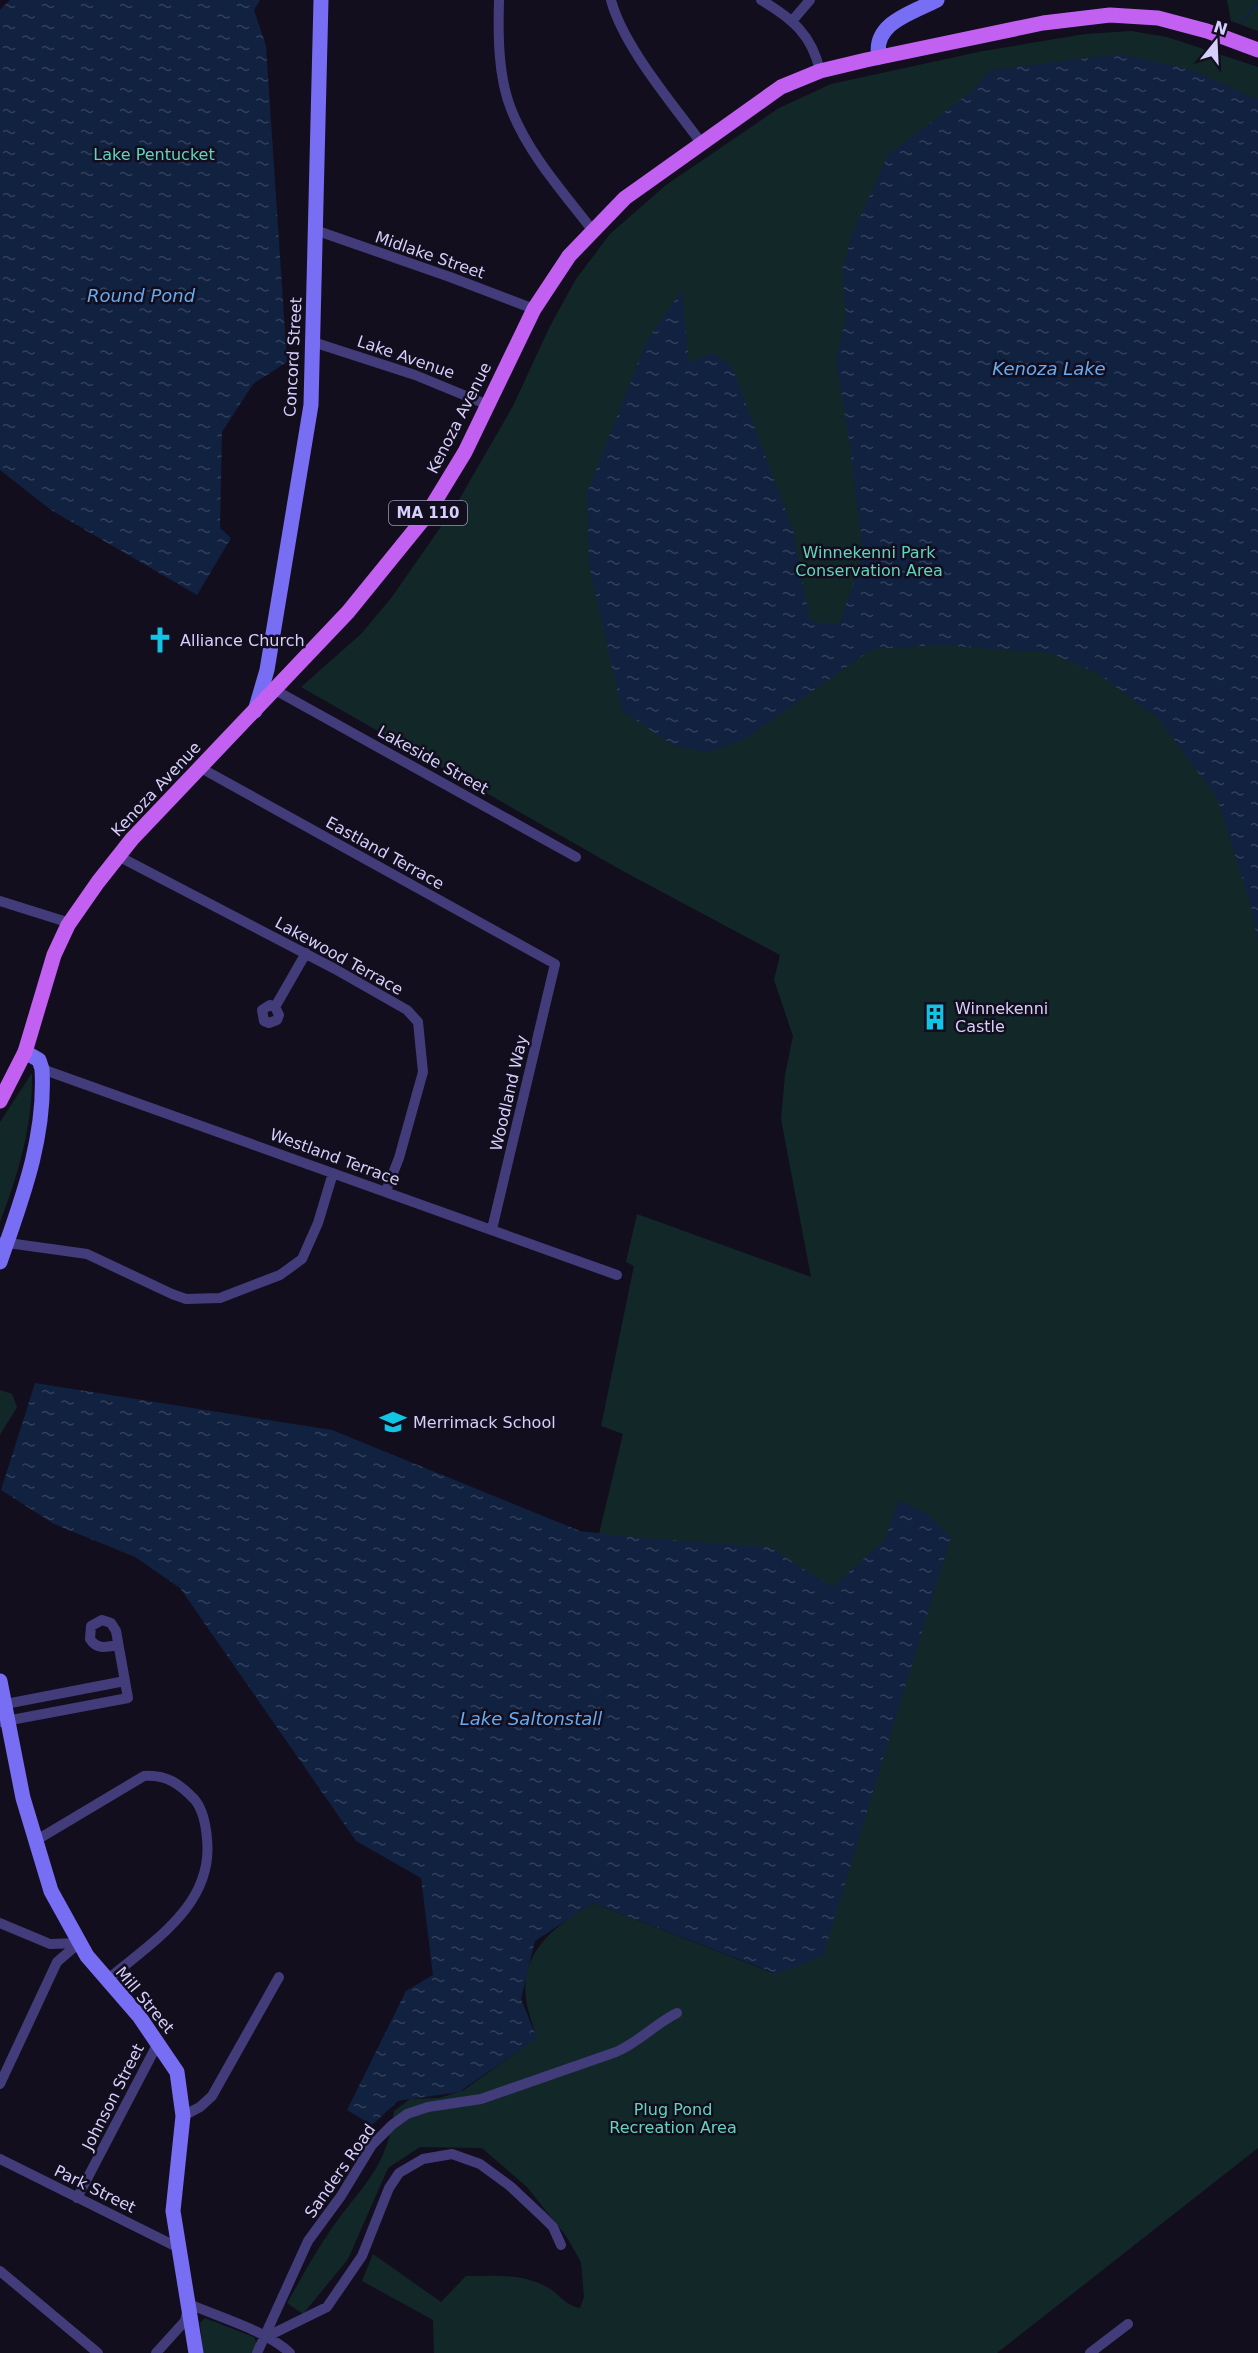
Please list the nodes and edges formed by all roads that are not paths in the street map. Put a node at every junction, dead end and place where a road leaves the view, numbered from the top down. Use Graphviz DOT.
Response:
graph roads {
  1 [pos="321,0"];
  2 [pos="499,0"];
  3 [pos="611,0"];
  4 [pos="761,0"];
  5 [pos="810,0"];
  6 [pos="937,0"];
  7 [pos="792,21"];
  8 [pos="1258,50"];
  9 [pos="886,56"];
  10 [pos="820,71"];
  11 [pos="702,144"];
  12 [pos="315,230"];
  13 [pos="593,231"];
  14 [pos="534,309"];
  15 [pos="313,342"];
  16 [pos="488,405"];
  17 [pos="275,690"];
  18 [pos="255,711"];
  19 [pos="199,767"];
  20 [pos="118,856"];
  21 [pos="576,857"];
  22 [pos="0,901"];
  23 [pos="70,923"];
  24 [pos="306,953"];
  25 [pos="555,964"];
  26 [pos="275,1007"];
  27 [pos="25,1052"];
  28 [pos="42,1069"];
  29 [pos="0,1101"];
  30 [pos="333,1173"];
  31 [pos="386,1191"];
  32 [pos="492,1229"];
  33 [pos="3,1242"];
  34 [pos="0,1262"];
  35 [pos="617,1275"];
  36 [pos="118,1645"];
  37 [pos="0,1681"];
  38 [pos="125,1681"];
  39 [pos="2,1705"];
  40 [pos="4,1721"];
  41 [pos="35,1841"];
  42 [pos="0,1923"];
  43 [pos="79,1943"];
  44 [pos="279,1977"];
  45 [pos="106,1981"];
  46 [pos="677,2013"];
  47 [pos="158,2043"];
  48 [pos="0,2084"];
  49 [pos="183,2116"];
  50 [pos="0,2159"];
  51 [pos="78,2198"];
  52 [pos="561,2245"];
  53 [pos="177,2247"];
  54 [pos="0,2271"];
  55 [pos="189,2304"];
  56 [pos="1128,2324"];
  57 [pos="266,2337"];
  58 [pos="98,2353"];
  59 [pos="156,2353"];
  60 [pos="196,2353"];
  61 [pos="257,2353"];
  62 [pos="290,2353"];
  63 [pos="1090,2353"];
  1 -- 12 [label="main road, Concord Street"];
  2 -- 13 [label="street"];
  3 -- 11 [label="street"];
  4 -- 7 [label="street"];
  5 -- 7 [label="street"];
  6 -- 9 [label="main road"];
  7 -- 10 [label="street"];
  8 -- 9 [label="main road, MA 110"];
  9 -- 10 [label="main road, Kenoza Avenue / MA 110"];
  10 -- 11 [label="main road, Kenoza Avenue / MA 110"];
  11 -- 13 [label="main road, Kenoza Avenue / MA 110"];
  12 -- 14 [label="street, Midlake Street"];
  12 -- 15 [label="main road, Concord Street"];
  13 -- 14 [label="main road, Kenoza Avenue / MA 110"];
  14 -- 16 [label="main road, Kenoza Avenue / MA 110"];
  15 -- 16 [label="street, Lake Avenue"];
  15 -- 18 [label="main road, Concord Street"];
  16 -- 17 [label="main road, Kenoza Avenue / MA 110"];
  17 -- 18 [label="main road, Kenoza Avenue / MA 110"];
  17 -- 21 [label="street, Lakeside Street"];
  18 -- 19 [label="main road, Kenoza Avenue / MA 110"];
  19 -- 20 [label="main road, Kenoza Avenue / MA 110"];
  19 -- 25 [label="street, Eastland Terrace"];
  20 -- 23 [label="main road, Kenoza Avenue / MA 110"];
  20 -- 24 [label="street, Lakewood Terrace"];
  22 -- 23 [label="street"];
  23 -- 27 [label="main road, Kenoza Avenue / MA 110"];
  24 -- 26 [label="street"];
  24 -- 31 [label="street, Lakewood Terrace"];
  25 -- 32 [label="street, Woodland Way"];
  27 -- 28 [label="main road"];
  27 -- 29 [label="main road, Kenoza Avenue / MA 110"];
  28 -- 30 [label="street, Westland Terrace"];
  28 -- 33 [label="main road"];
  30 -- 31 [label="street, Westland Terrace"];
  30 -- 33 [label="street"];
  31 -- 32 [label="street, Westland Terrace"];
  32 -- 35 [label="street, Westland Terrace"];
  33 -- 34 [label="main road"];
  36 -- 38 [label="street"];
  37 -- 39 [label="main road, Mill Street"];
  38 -- 39 [label="street"];
  38 -- 40 [label="street"];
  39 -- 40 [label="main road, Mill Street"];
  40 -- 41 [label="main road, Mill Street"];
  41 -- 43 [label="main road, Mill Street"];
  41 -- 45 [label="street"];
  42 -- 43 [label="street"];
  43 -- 45 [label="main road, Mill Street"];
  43 -- 48 [label="street"];
  44 -- 49 [label="street"];
  45 -- 47 [label="main road, Mill Street"];
  46 -- 57 [label="street, Sanders Road"];
  47 -- 49 [label="main road, Mill Street"];
  47 -- 51 [label="street, Johnson Street"];
  49 -- 53 [label="main road, Mill Street"];
  50 -- 51 [label="street, Park Street"];
  51 -- 53 [label="street, Park Street"];
  52 -- 57 [label="street"];
  53 -- 55 [label="main road, Mill Street"];
  54 -- 58 [label="street"];
  55 -- 57 [label="street"];
  55 -- 59 [label="street"];
  55 -- 60 [label="main road, Mill Street"];
  56 -- 63 [label="street"];
  57 -- 61 [label="street, Sanders Road"];
  57 -- 62 [label="street"];
}
